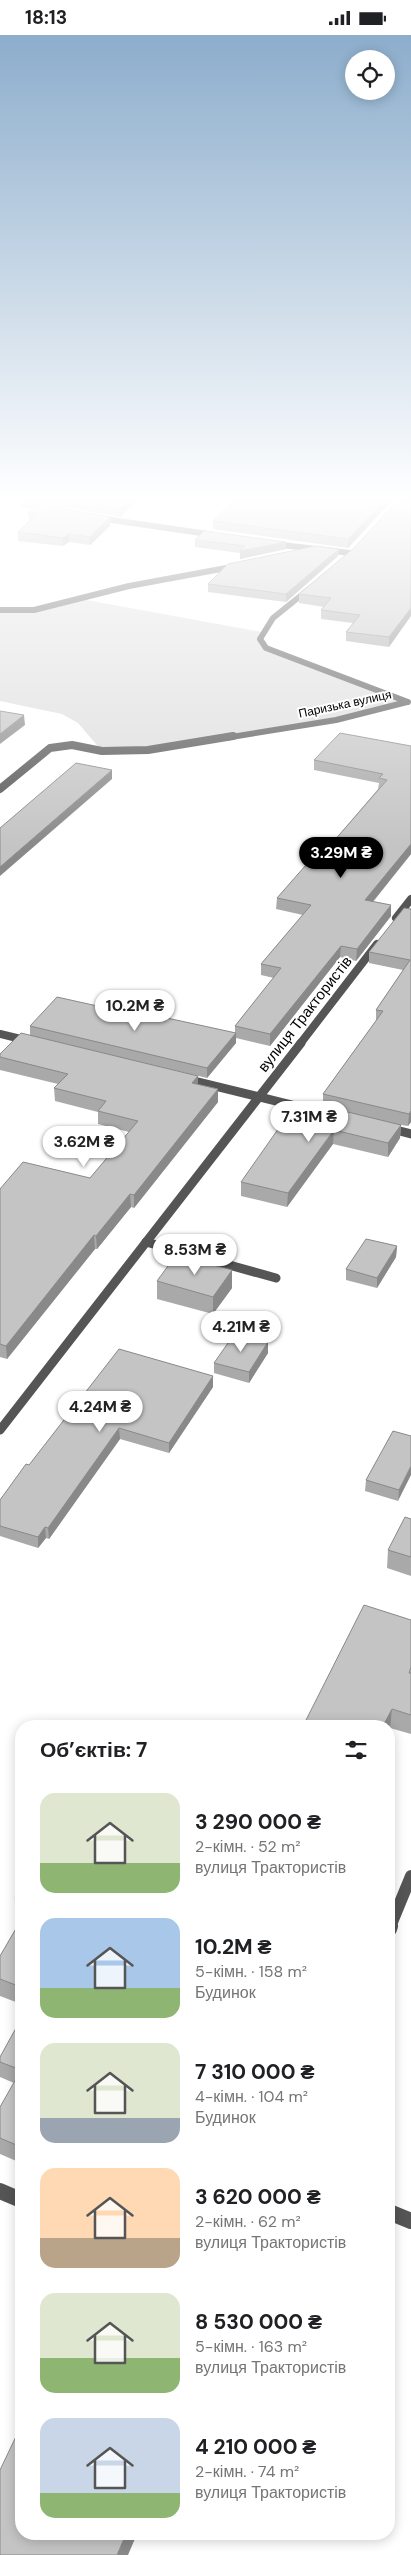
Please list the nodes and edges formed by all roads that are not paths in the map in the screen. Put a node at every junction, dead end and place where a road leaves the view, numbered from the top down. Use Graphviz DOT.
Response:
graph roads {
  1 [pos="280,614"];
  2 [pos="409,703"];
  3 [pos="0,789"];
  4 [pos="411,899"];
  5 [pos="393,923"];
  6 [pos="381,939"];
  7 [pos="0,1035"];
  8 [pos="38,1044"];
  9 [pos="172,1076"];
  10 [pos="259,1097"];
  11 [pos="316,1111"];
  12 [pos="382,1127"];
  13 [pos="411,1134"];
  14 [pos="146,1242"];
  15 [pos="276,1277"];
  16 [pos="0,1430"];
  17 [pos="411,1876"];
  18 [pos="395,1915"];
  19 [pos="0,2191"];
  20 [pos="15,2197"];
  21 [pos="395,2214"];
  22 [pos="411,2221"];
  1 -- 2 [label="street, Паризька вулиця"];
  2 -- 3 [label="street, Паризька вулиця"];
  4 -- 5 [label="street"];
  6 -- 10 [label="street, вулиця Трактористів"];
  7 -- 8 [label="street"];
  9 -- 10 [label="street"];
  10 -- 11 [label="street"];
  10 -- 14 [label="street, вулиця Трактористів"];
  12 -- 13 [label="street"];
  14 -- 15 [label="street"];
  14 -- 16 [label="street, вулиця Трактористів"];
  17 -- 18 [label="street"];
  19 -- 20 [label="street"];
  21 -- 22 [label="street"];
}
